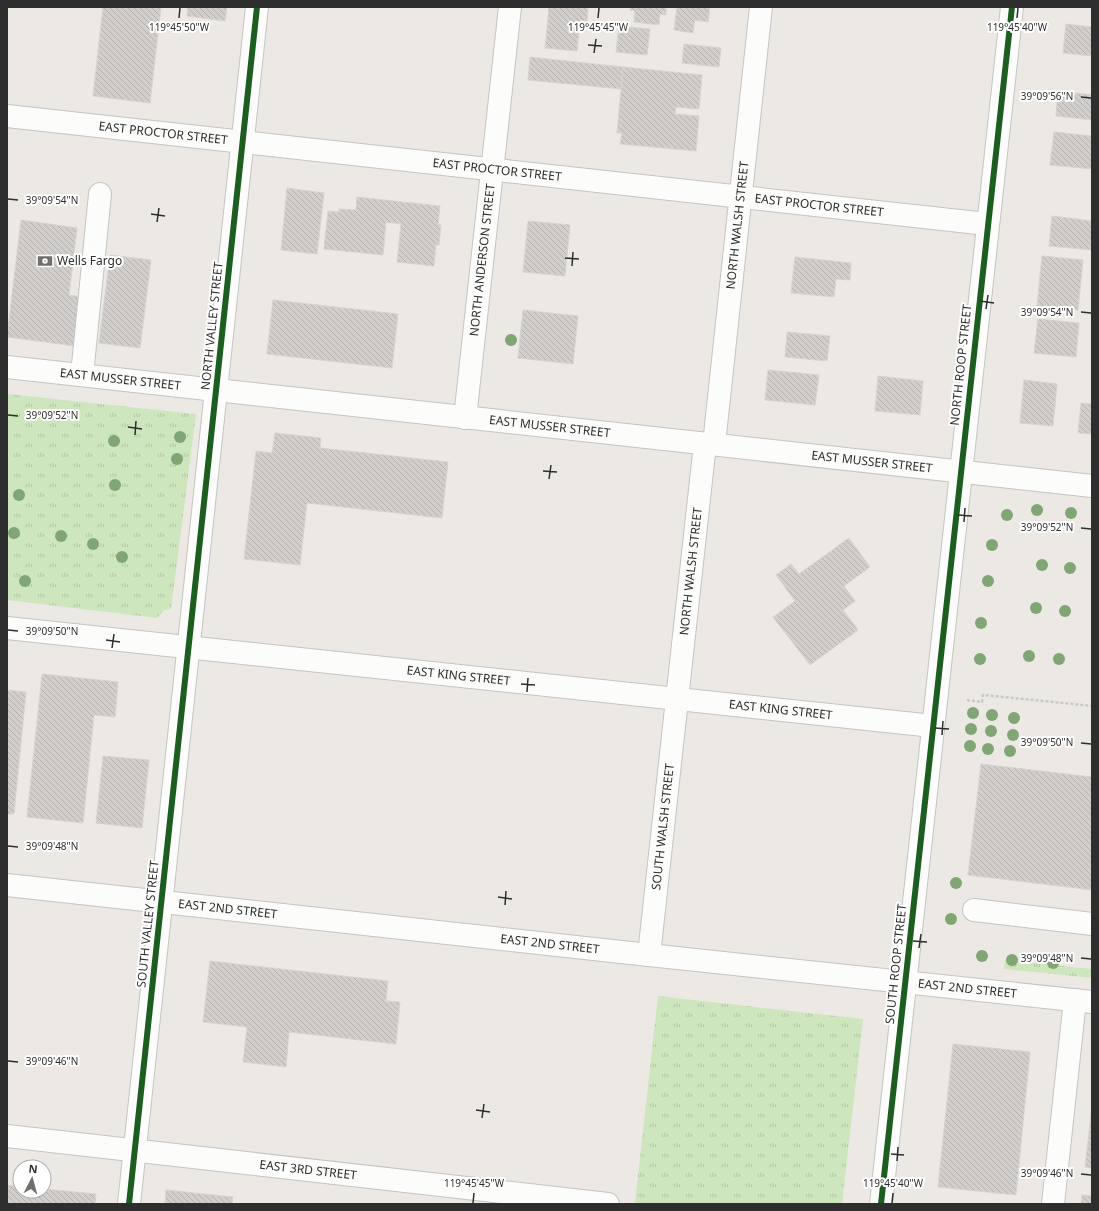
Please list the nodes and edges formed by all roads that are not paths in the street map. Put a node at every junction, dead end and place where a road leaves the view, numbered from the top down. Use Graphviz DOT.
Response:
graph roads {
  1 [pos="257,7"];
  2 [pos="510,7"];
  3 [pos="761,7"];
  4 [pos="1012,7"];
  5 [pos="7,116"];
  6 [pos="243,142"];
  7 [pos="492,169"];
  8 [pos="100,194"];
  9 [pos="741,196"];
  10 [pos="987,224"];
  11 [pos="7,367"];
  12 [pos="82,375"];
  13 [pos="216,391"];
  14 [pos="465,418"];
  15 [pos="709,444"];
  16 [pos="961,471"];
  17 [pos="1092,486"];
  18 [pos="7,628"];
  19 [pos="188,647"];
  20 [pos="676,699"];
  21 [pos="933,726"];
  22 [pos="7,884"];
  23 [pos="162,901"];
  24 [pos="974,910"];
  25 [pos="1092,924"];
  26 [pos="649,955"];
  27 [pos="906,982"];
  28 [pos="1084,1001"];
  29 [pos="7,1136"];
  30 [pos="135,1150"];
  31 [pos="454,1195"];
  32 [pos="129,1204"];
  33 [pos="608,1204"];
  34 [pos="881,1204"];
  35 [pos="1053,1204"];
  1 -- 6 [label="street, NORTH VALLEY STREET"];
  2 -- 7 [label="street, NORTH ANDERSON STREET"];
  3 -- 9 [label="street, NORTH WALSH STREET"];
  4 -- 10 [label="street, NORTH ROOP STREET"];
  5 -- 6 [label="street, EAST PROCTOR STREET"];
  6 -- 7 [label="street, EAST PROCTOR STREET"];
  6 -- 13 [label="street, NORTH VALLEY STREET"];
  7 -- 9 [label="street, EAST PROCTOR STREET"];
  7 -- 14 [label="street, NORTH ANDERSON STREET"];
  8 -- 12 [label="street"];
  9 -- 10 [label="street, EAST PROCTOR STREET"];
  9 -- 15 [label="street, NORTH WALSH STREET"];
  10 -- 16 [label="street, NORTH ROOP STREET"];
  11 -- 12 [label="street, EAST MUSSER STREET"];
  12 -- 13 [label="street, EAST MUSSER STREET"];
  13 -- 14 [label="street, EAST MUSSER STREET"];
  13 -- 19 [label="street, NORTH VALLEY STREET"];
  14 -- 15 [label="street, EAST MUSSER STREET"];
  15 -- 16 [label="street, EAST MUSSER STREET"];
  15 -- 20 [label="street, NORTH WALSH STREET"];
  16 -- 17 [label="street, EAST MUSSER STREET"];
  16 -- 21 [label="street, NORTH ROOP STREET"];
  18 -- 19 [label="street, EAST KING STREET"];
  19 -- 20 [label="street, EAST KING STREET"];
  19 -- 23 [label="street, SOUTH VALLEY STREET"];
  20 -- 21 [label="street, EAST KING STREET"];
  20 -- 26 [label="street, SOUTH WALSH STREET"];
  21 -- 27 [label="street, SOUTH ROOP STREET"];
  22 -- 23 [label="street, EAST 2ND STREET"];
  23 -- 26 [label="street, EAST 2ND STREET"];
  23 -- 30 [label="street, SOUTH VALLEY STREET"];
  24 -- 25 [label="street"];
  26 -- 27 [label="street, EAST 2ND STREET"];
  27 -- 28 [label="street, EAST 2ND STREET"];
  27 -- 34 [label="street, SOUTH ROOP STREET"];
  28 -- 35 [label="street"];
  29 -- 30 [label="street, EAST 3RD STREET"];
  30 -- 31 [label="street, EAST 3RD STREET"];
  30 -- 32 [label="street, SOUTH VALLEY STREET"];
  31 -- 33 [label="street, EAST 3RD STREET"];
}
